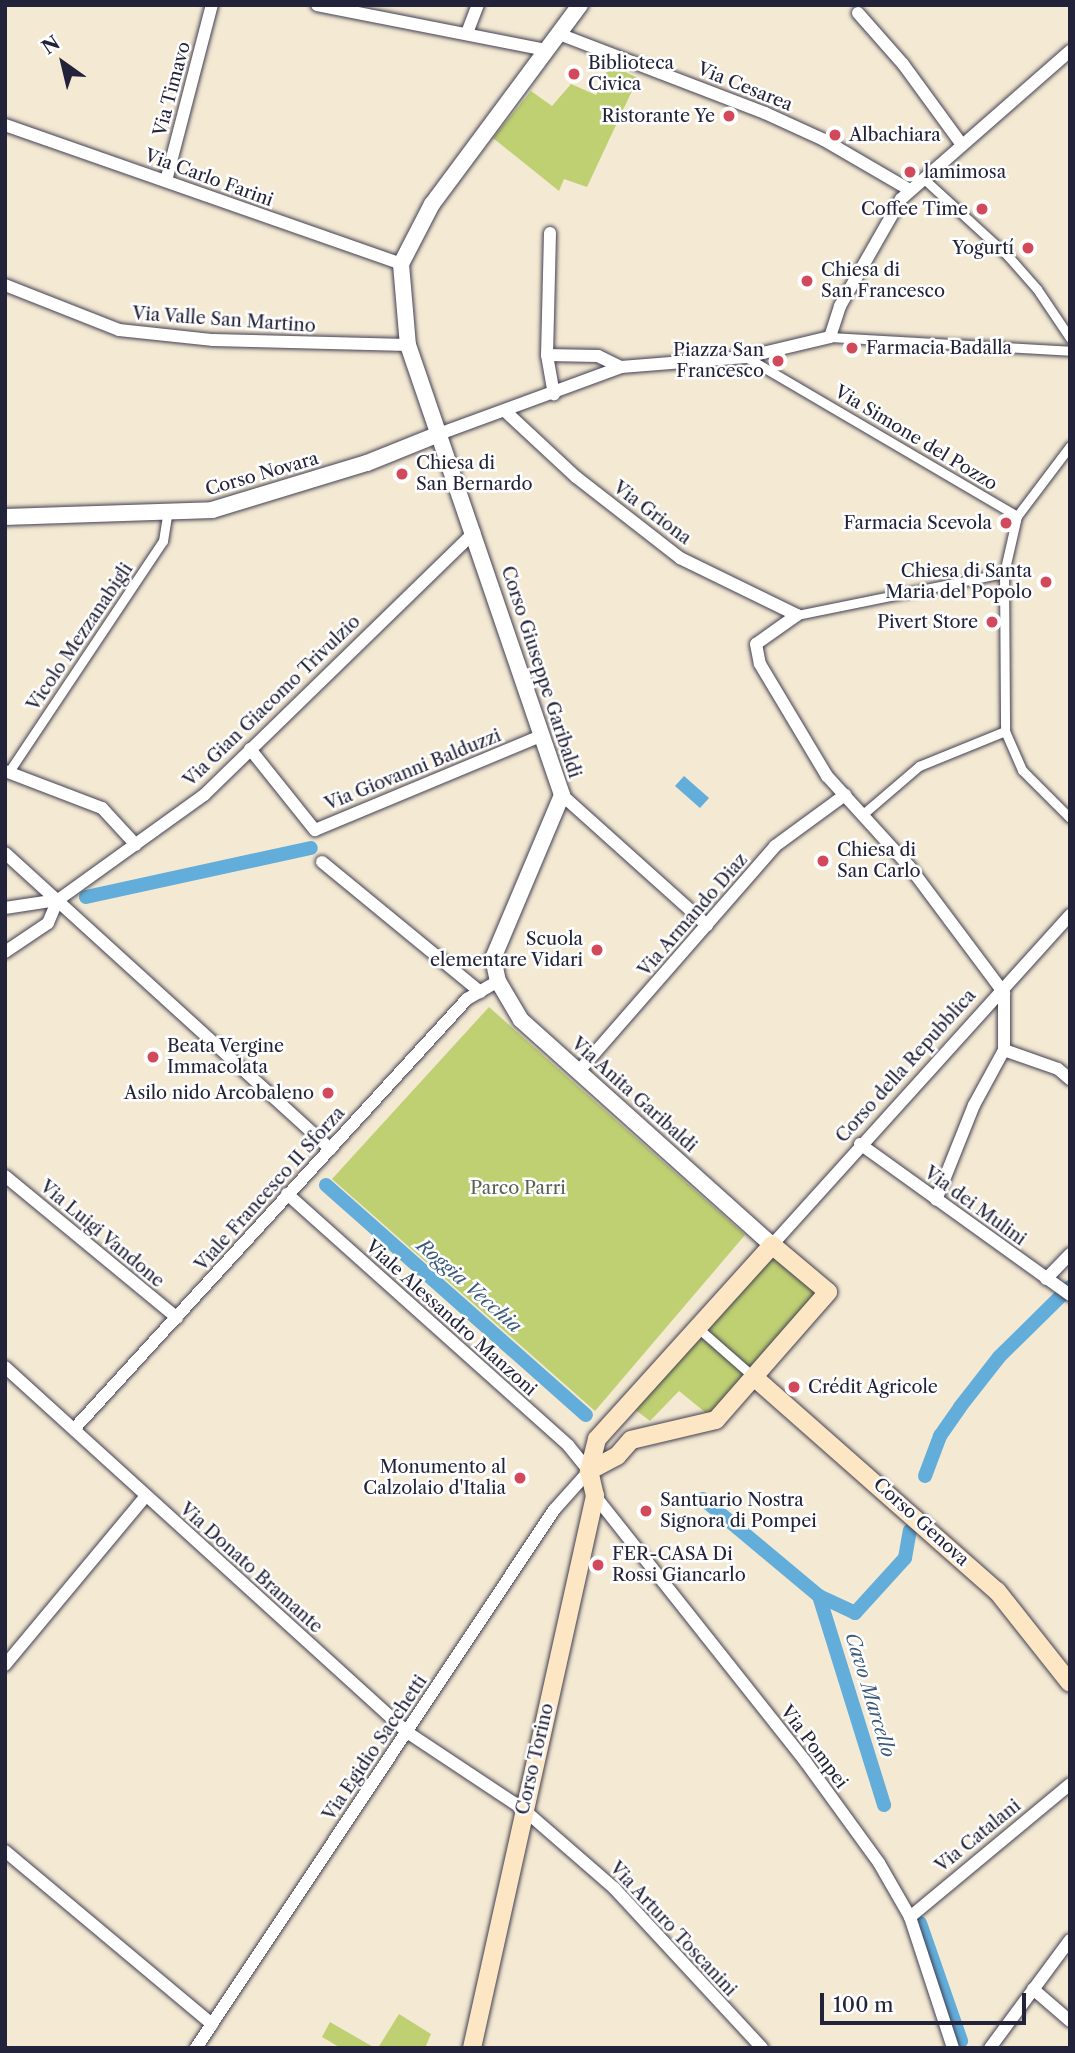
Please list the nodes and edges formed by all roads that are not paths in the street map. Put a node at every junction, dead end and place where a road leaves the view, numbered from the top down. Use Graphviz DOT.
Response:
graph roads {
  1 [pos="212,5"];
  2 [pos="317,5"];
  3 [pos="478,5"];
  4 [pos="580,5"];
  5 [pos="858,13"];
  6 [pos="467,33"];
  7 [pos="559,34"];
  8 [pos="547,50"];
  9 [pos="1070,51"];
  10 [pos="5,125"];
  11 [pos="962,145"];
  12 [pos="924,179"];
  13 [pos="166,181"];
  14 [pos="910,190"];
  15 [pos="550,233"];
  16 [pos="401,264"];
  17 [pos="5,285"];
  18 [pos="823,338"];
  19 [pos="1070,338"];
  20 [pos="408,345"];
  21 [pos="1070,351"];
  22 [pos="547,355"];
  23 [pos="746,357"];
  24 [pos="621,367"];
  25 [pos="554,394"];
  26 [pos="505,411"];
  27 [pos="439,434"];
  28 [pos="1070,446"];
  29 [pos="167,515"];
  30 [pos="1017,516"];
  31 [pos="5,517"];
  32 [pos="474,532"];
  33 [pos="1004,573"];
  34 [pos="797,615"];
  35 [pos="1005,731"];
  36 [pos="543,736"];
  37 [pos="250,749"];
  38 [pos="7,772"];
  39 [pos="562,794"];
  40 [pos="845,795"];
  41 [pos="863,814"];
  42 [pos="1070,818"];
  43 [pos="136,845"];
  44 [pos="5,853"];
  45 [pos="322,862"];
  46 [pos="58,900"];
  47 [pos="5,908"];
  48 [pos="1070,915"];
  49 [pos="707,925"];
  50 [pos="5,951"];
  51 [pos="493,958"];
  52 [pos="498,982"];
  53 [pos="1000,988"];
  54 [pos="480,992"];
  55 [pos="1008,1052"];
  56 [pos="579,1071"];
  57 [pos="1070,1079"];
  58 [pos="860,1144"];
  59 [pos="330,1149"];
  60 [pos="5,1176"];
  61 [pos="287,1194"];
  62 [pos="936,1200"];
  63 [pos="772,1245"];
  64 [pos="1070,1254"];
  65 [pos="1046,1279"];
  66 [pos="1066,1292"];
  67 [pos="177,1318"];
  68 [pos="697,1326"];
  69 [pos="5,1367"];
  70 [pos="755,1378"];
  71 [pos="626,1405"];
  72 [pos="74,1429"];
  73 [pos="650,1435"];
  74 [pos="589,1471"];
  75 [pos="595,1496"];
  76 [pos="145,1497"];
  77 [pos="5,1665"];
  78 [pos="1070,1683"];
  79 [pos="407,1732"];
  80 [pos="1070,1784"];
  81 [pos="523,1809"];
  82 [pos="5,1851"];
  83 [pos="910,1917"];
  84 [pos="1070,1940"];
  85 [pos="1033,1989"];
  86 [pos="1070,2021"];
  87 [pos="212,2024"];
  88 [pos="196,2048"];
  89 [pos="472,2048"];
  90 [pos="762,2048"];
  91 [pos="953,2048"];
  92 [pos="990,2048"];
  1 -- 13 [label="street, Via Timavo"];
  2 -- 6 [label="street"];
  3 -- 6 [label="street"];
  4 -- 7 [label="street"];
  5 -- 11 [label="street"];
  6 -- 8 [label="street"];
  7 -- 8 [label="street"];
  7 -- 14 [label="street, Via Cesarea"];
  8 -- 16 [label="street"];
  9 -- 11 [label="street"];
  10 -- 13 [label="street, Via Carlo Farini"];
  11 -- 12 [label="street"];
  12 -- 14 [label="street"];
  12 -- 19 [label="street"];
  13 -- 16 [label="street, Via Carlo Farini"];
  14 -- 18 [label="street"];
  15 -- 22 [label="street"];
  16 -- 20 [label="street, Corso Giuseppe Garibaldi"];
  17 -- 20 [label="street, Via Valle San Martino"];
  18 -- 21 [label="street"];
  18 -- 23 [label="street"];
  20 -- 27 [label="street, Corso Giuseppe Garibaldi"];
  22 -- 24 [label="street"];
  22 -- 25 [label="street"];
  23 -- 24 [label="street"];
  23 -- 30 [label="street, Via Simone del Pozzo"];
  24 -- 25 [label="street"];
  25 -- 26 [label="street"];
  26 -- 27 [label="street"];
  26 -- 34 [label="street, Via Griona"];
  27 -- 29 [label="street, Corso Novara"];
  27 -- 32 [label="street, Corso Giuseppe Garibaldi"];
  28 -- 30 [label="street"];
  29 -- 31 [label="street, Corso Novara"];
  29 -- 38 [label="street, Vicolo Mezzanabigli"];
  30 -- 33 [label="street"];
  32 -- 36 [label="street, Corso Giuseppe Garibaldi"];
  32 -- 37 [label="street, Via Gian Giacomo Trivulzio"];
  33 -- 34 [label="street"];
  33 -- 35 [label="street"];
  34 -- 40 [label="street"];
  35 -- 41 [label="street"];
  35 -- 42 [label="street"];
  36 -- 37 [label="street, Via Giovanni Balduzzi"];
  36 -- 39 [label="street, Corso Giuseppe Garibaldi"];
  37 -- 43 [label="street, Via Gian Giacomo Trivulzio"];
  38 -- 43 [label="street"];
  39 -- 49 [label="street"];
  39 -- 51 [label="street, Corso Giuseppe Garibaldi"];
  40 -- 41 [label="street"];
  40 -- 49 [label="street, Via Armando Diaz"];
  41 -- 53 [label="street"];
  43 -- 46 [label="street, Via Gian Giacomo Trivulzio"];
  44 -- 46 [label="street"];
  45 -- 54 [label="street"];
  46 -- 47 [label="street, Via Gian Giacomo Trivulzio"];
  46 -- 50 [label="street"];
  46 -- 59 [label="street"];
  48 -- 53 [label="street, Corso della Repubblica"];
  49 -- 56 [label="street, Via Armando Diaz"];
  51 -- 52 [label="street, Via Anita Garibaldi"];
  52 -- 54 [label="street, Viale Francesco II Sforza"];
  52 -- 56 [label="street, Via Anita Garibaldi"];
  53 -- 55 [label="street"];
  53 -- 58 [label="street, Corso della Repubblica"];
  54 -- 59 [label="street, Viale Francesco II Sforza"];
  55 -- 57 [label="street"];
  55 -- 62 [label="street"];
  56 -- 63 [label="street, Via Anita Garibaldi"];
  58 -- 62 [label="street, Via dei Mulini"];
  58 -- 63 [label="street, Corso della Repubblica"];
  59 -- 61 [label="street, Viale Francesco II Sforza"];
  60 -- 67 [label="street, Via Luigi Vandone"];
  61 -- 67 [label="street, Viale Francesco II Sforza"];
  61 -- 74 [label="street, Viale Alessandro Manzoni"];
  62 -- 65 [label="street, Via dei Mulini"];
  63 -- 68 [label="main road"];
  63 -- 70 [label="main road"];
  64 -- 65 [label="street"];
  65 -- 66 [label="street, Via dei Mulini"];
  67 -- 72 [label="street, Viale Francesco II Sforza"];
  68 -- 70 [label="street"];
  68 -- 71 [label="main road"];
  69 -- 72 [label="street, Via Donato Bramante"];
  70 -- 73 [label="main road"];
  70 -- 78 [label="main road, Corso Genova"];
  71 -- 73 [label="main road"];
  71 -- 74 [label="main road"];
  72 -- 76 [label="street, Via Donato Bramante"];
  73 -- 74 [label="main road"];
  74 -- 75 [label="main road, Corso Torino"];
  74 -- 79 [label="street, Via Egidio Sacchetti"];
  75 -- 81 [label="main road, Corso Torino"];
  75 -- 83 [label="street, Via Pompei"];
  76 -- 77 [label="street"];
  76 -- 79 [label="street, Via Donato Bramante"];
  79 -- 81 [label="street, Via Donato Bramante"];
  79 -- 87 [label="street, Via Egidio Sacchetti"];
  80 -- 83 [label="street, Via Catalani"];
  81 -- 89 [label="main road, Corso Torino"];
  81 -- 90 [label="street, Via Arturo Toscanini"];
  82 -- 87 [label="street"];
  83 -- 91 [label="street, Via Pompei"];
  84 -- 85 [label="street"];
  85 -- 86 [label="street"];
  85 -- 92 [label="street"];
  87 -- 88 [label="street, Via Egidio Sacchetti"];
}
